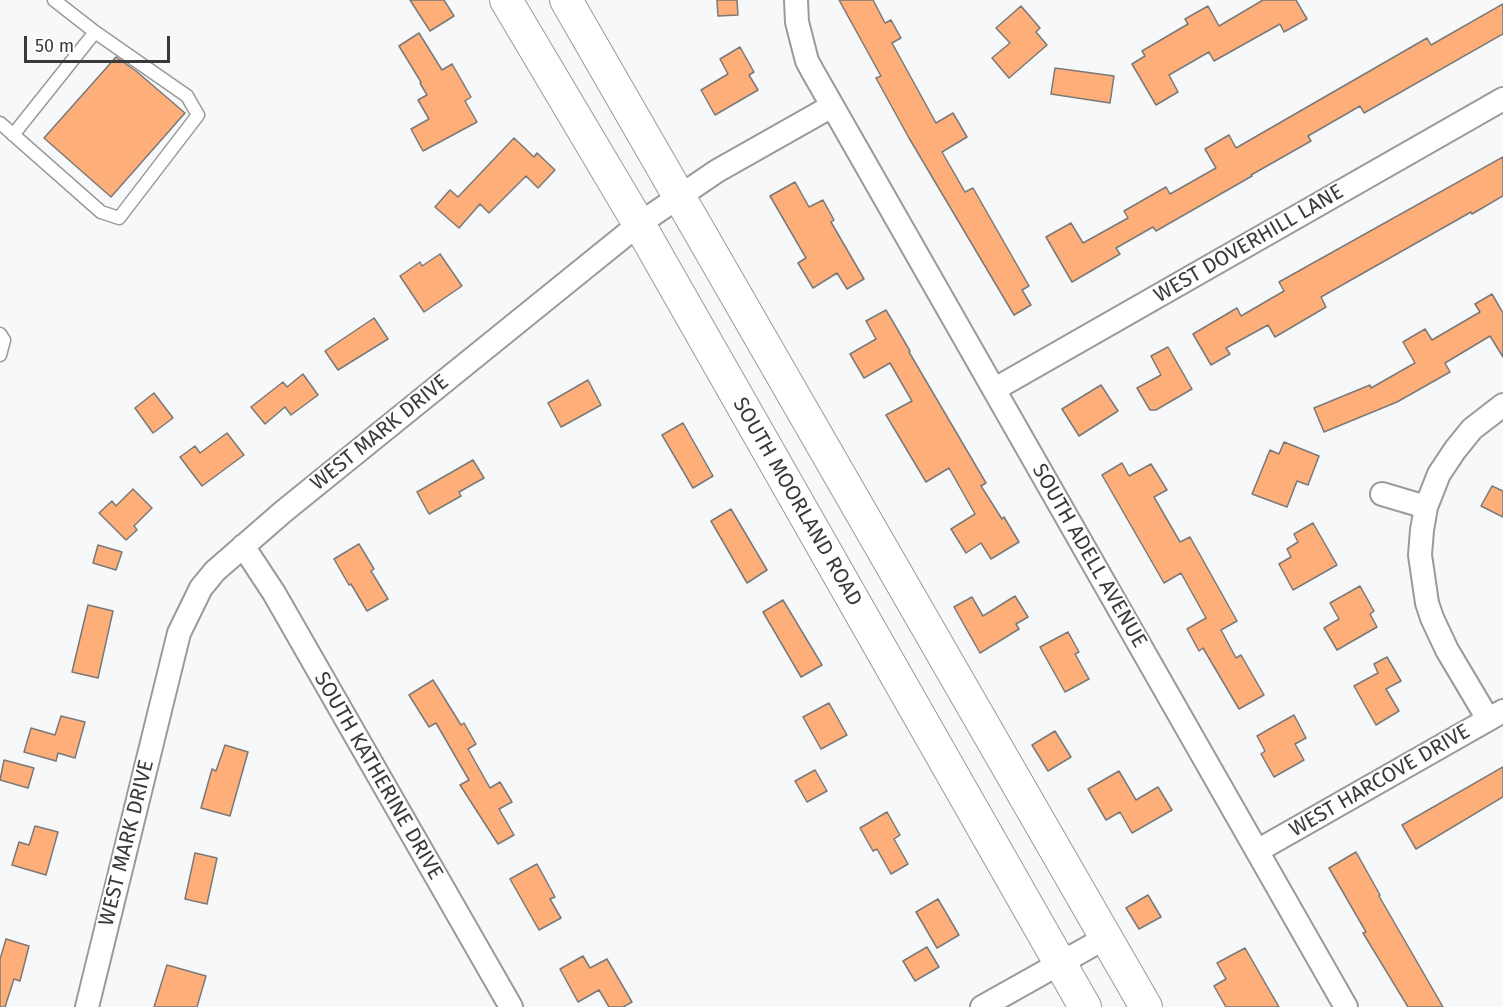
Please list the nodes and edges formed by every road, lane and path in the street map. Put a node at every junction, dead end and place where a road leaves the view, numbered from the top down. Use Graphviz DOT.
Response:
graph roads {
  1 [pos="54,0"];
  2 [pos="506,0"];
  3 [pos="566,0"];
  4 [pos="796,0"];
  5 [pos="95,32"];
  6 [pos="1503,99"];
  7 [pos="832,106"];
  8 [pos="0,123"];
  9 [pos="13,135"];
  10 [pos="679,195"];
  11 [pos="639,224"];
  12 [pos="0,334"];
  13 [pos="0,354"];
  14 [pos="995,390"];
  15 [pos="1503,405"];
  16 [pos="1382,494"];
  17 [pos="1426,507"];
  18 [pos="243,546"];
  19 [pos="1496,715"];
  20 [pos="1257,851"];
  21 [pos="1107,937"];
  22 [pos="1060,963"];
  23 [pos="87,1007"];
  24 [pos="511,1007"];
  25 [pos="982,1007"];
  26 [pos="1085,1007"];
  27 [pos="1146,1007"];
  28 [pos="1346,1007"];
  1 -- 5 [label="lane"];
  2 -- 11 [label="main road, SOUTH MOORLAND ROAD"];
  3 -- 10 [label="main road"];
  4 -- 7 [label="street"];
  5 -- 9 [label="lane"];
  5 -- 9 [label="lane"];
  6 -- 14 [label="street, WEST DOVERHILL LANE"];
  7 -- 10 [label="street, WEST MARK DRIVE"];
  7 -- 14 [label="street, SOUTH ADELL AVENUE"];
  8 -- 9 [label="lane"];
  10 -- 11 [label="street, WEST MARK DRIVE"];
  10 -- 21 [label="main road"];
  11 -- 18 [label="street, WEST MARK DRIVE"];
  11 -- 22 [label="main road, SOUTH MOORLAND ROAD"];
  12 -- 13 [label="lane"];
  14 -- 20 [label="street, SOUTH ADELL AVENUE"];
  15 -- 17 [label="street"];
  16 -- 17 [label="street"];
  17 -- 19 [label="street"];
  18 -- 23 [label="street, WEST MARK DRIVE"];
  18 -- 24 [label="street, SOUTH KATHERINE DRIVE"];
  19 -- 20 [label="street, WEST HARCOVE DRIVE"];
  20 -- 28 [label="street, SOUTH ADELL AVENUE"];
  21 -- 22 [label="street"];
  21 -- 27 [label="main road"];
  22 -- 25 [label="street"];
  22 -- 26 [label="main road, SOUTH MOORLAND ROAD"];
}
